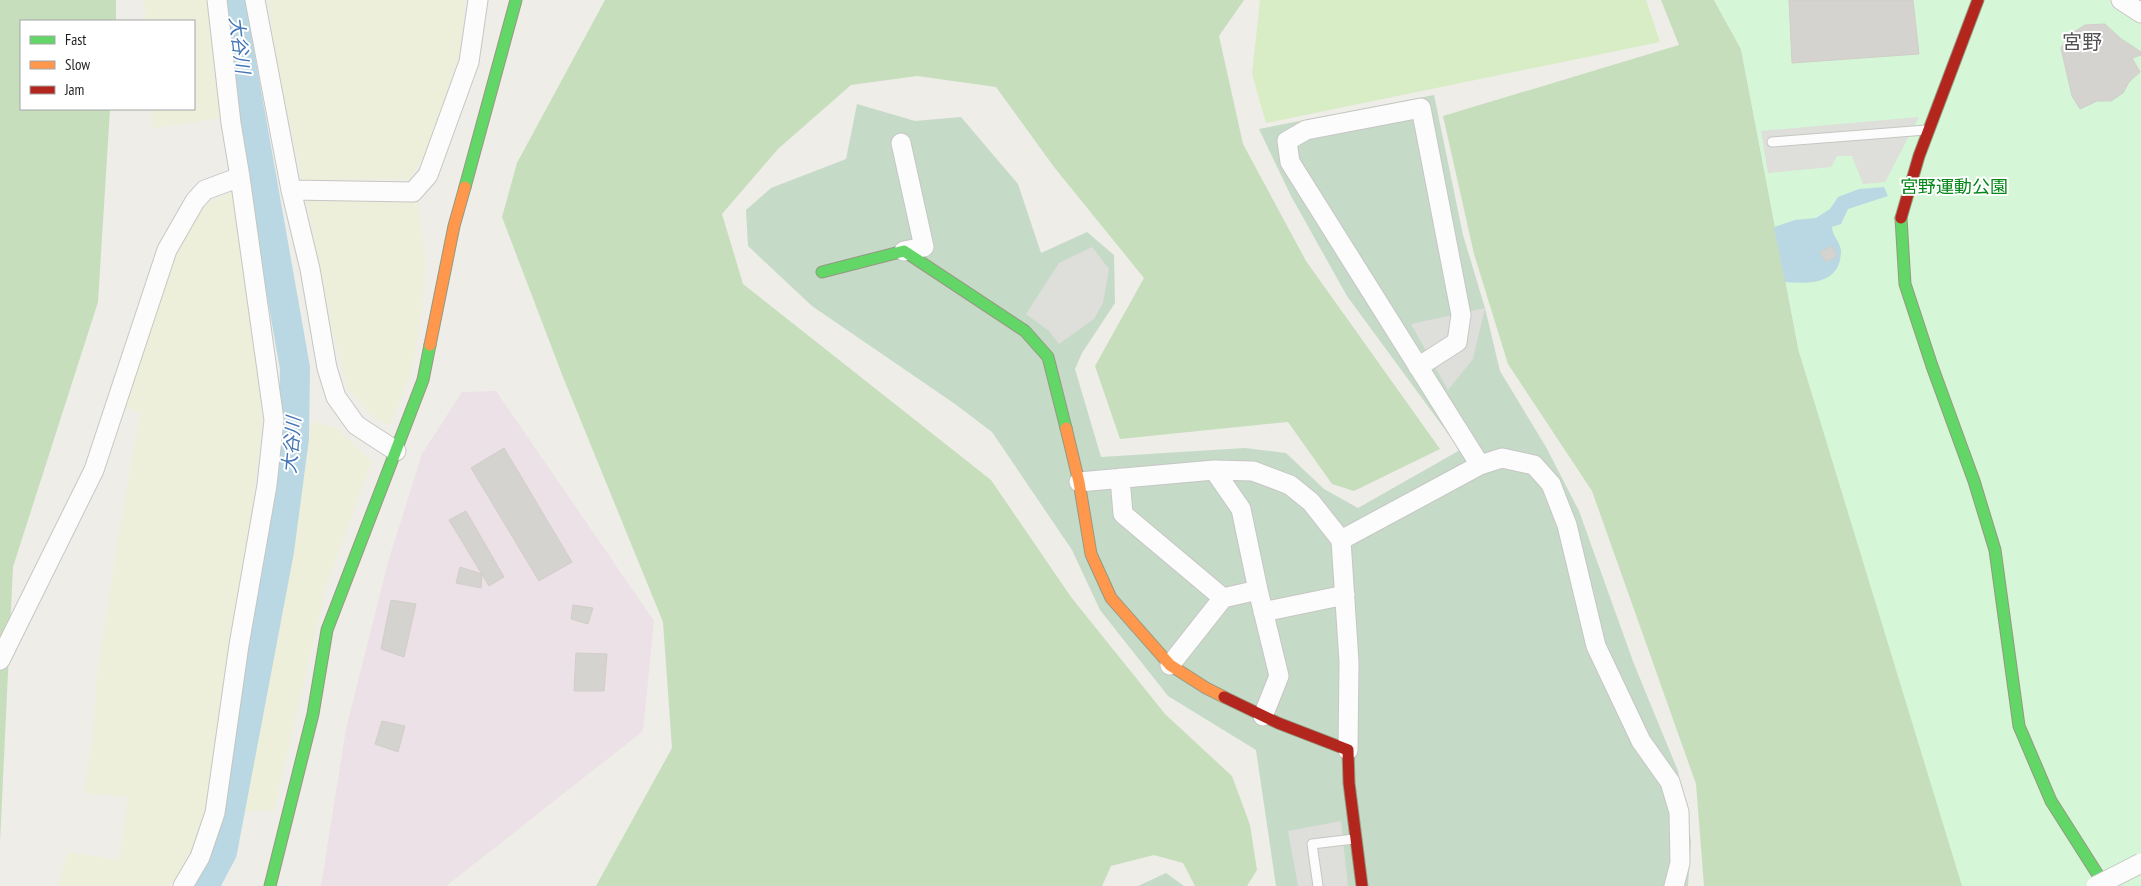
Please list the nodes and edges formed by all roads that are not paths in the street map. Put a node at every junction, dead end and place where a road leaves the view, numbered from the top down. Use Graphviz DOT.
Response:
graph roads {
  1 [pos="217,0"];
  2 [pos="254,0"];
  3 [pos="478,0"];
  4 [pos="516,0"];
  5 [pos="1978,0"];
  6 [pos="2121,0"];
  7 [pos="2141,13"];
  8 [pos="1929,130"];
  9 [pos="1772,142"];
  10 [pos="901,143"];
  11 [pos="240,177"];
  12 [pos="291,190"];
  13 [pos="904,252"];
  14 [pos="822,272"];
  15 [pos="1418,367"];
  16 [pos="396,451"];
  17 [pos="1480,465"];
  18 [pos="1214,470"];
  19 [pos="1120,478"];
  20 [pos="1080,482"];
  21 [pos="1341,540"];
  22 [pos="1258,590"];
  23 [pos="1344,595"];
  24 [pos="1223,598"];
  25 [pos="1263,612"];
  26 [pos="0,660"];
  27 [pos="1170,665"];
  28 [pos="1263,716"];
  29 [pos="1348,750"];
  30 [pos="1357,838"];
  31 [pos="2141,863"];
  32 [pos="183,886"];
  33 [pos="270,886"];
  34 [pos="1318,886"];
  35 [pos="1362,886"];
  36 [pos="1674,886"];
  37 [pos="2096,886"];
  38 [pos="2105,886"];
  1 -- 11 [label="street"];
  2 -- 12 [label="street"];
  3 -- 12 [label="street"];
  4 -- 16 [label="street"];
  5 -- 8 [label="street"];
  6 -- 7 [label="street"];
  8 -- 9 [label="lane"];
  8 -- 38 [label="street"];
  10 -- 13 [label="street"];
  11 -- 26 [label="street"];
  11 -- 32 [label="street"];
  12 -- 16 [label="street"];
  13 -- 14 [label="street"];
  13 -- 20 [label="street"];
  15 -- 15 [label="street"];
  15 -- 17 [label="street"];
  16 -- 33 [label="street"];
  17 -- 21 [label="street"];
  17 -- 36 [label="street"];
  18 -- 19 [label="street"];
  18 -- 21 [label="street"];
  18 -- 22 [label="street"];
  19 -- 20 [label="street"];
  19 -- 24 [label="street"];
  20 -- 27 [label="street"];
  21 -- 23 [label="street"];
  22 -- 24 [label="street"];
  22 -- 25 [label="street"];
  23 -- 25 [label="street"];
  23 -- 29 [label="street"];
  24 -- 27 [label="street"];
  25 -- 28 [label="street"];
  27 -- 28 [label="street"];
  28 -- 29 [label="street"];
  29 -- 30 [label="street"];
  30 -- 34 [label="lane"];
  30 -- 35 [label="street"];
  31 -- 37 [label="street, bridge"];
}
